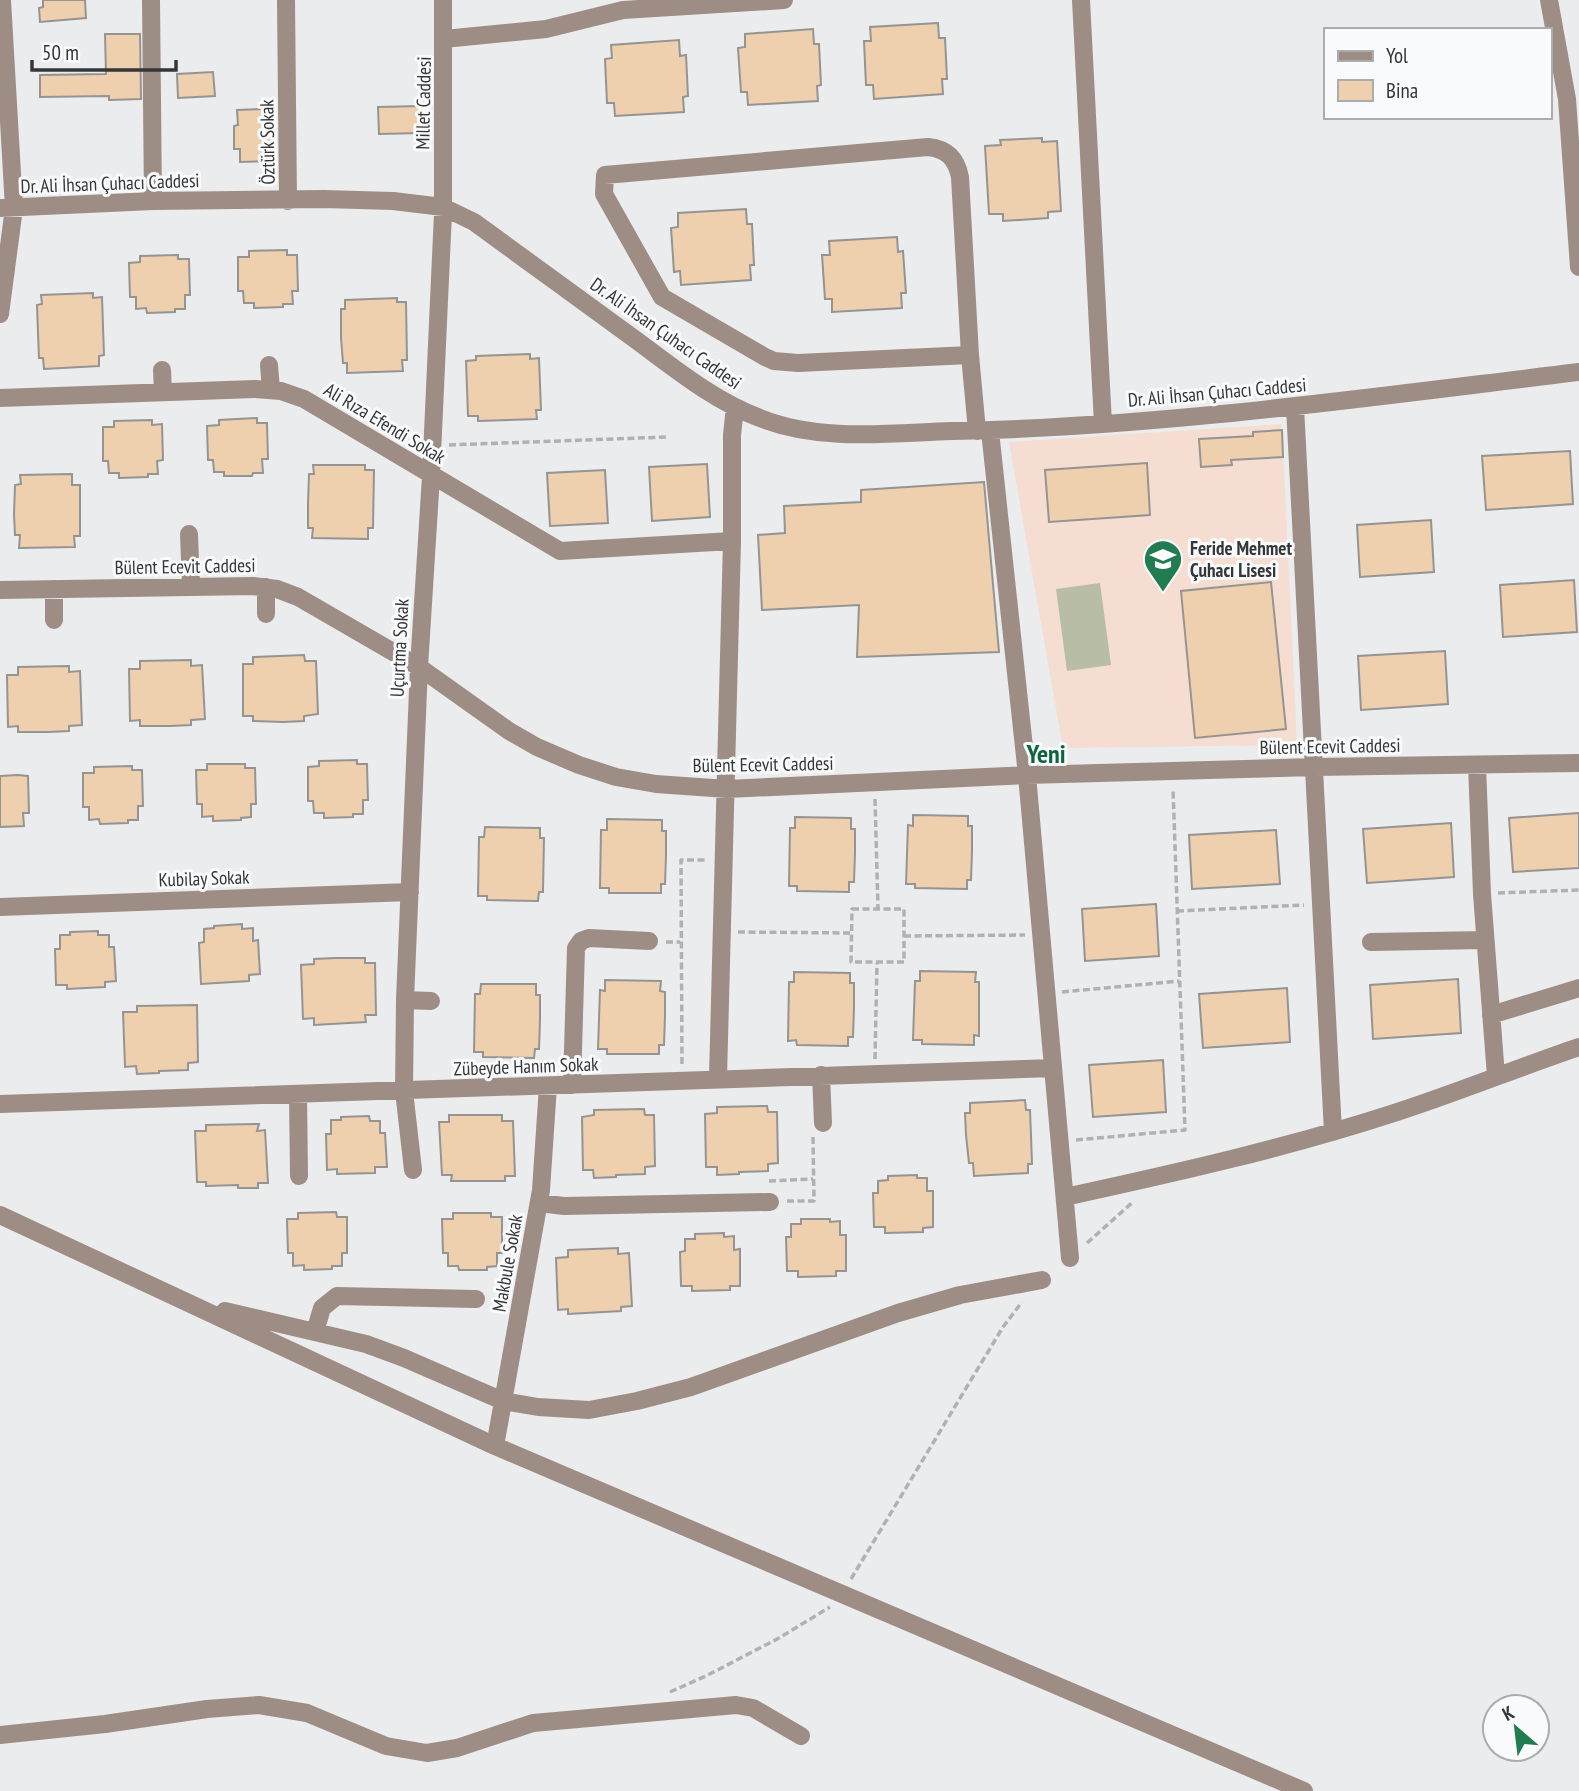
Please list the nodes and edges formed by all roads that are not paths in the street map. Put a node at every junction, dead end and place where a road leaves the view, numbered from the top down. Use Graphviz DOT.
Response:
graph roads {
  1 [pos="2,0"];
  2 [pos="150,0"];
  3 [pos="286,0"];
  4 [pos="443,0"];
  5 [pos="784,0"];
  6 [pos="1082,0"];
  7 [pos="1549,0"];
  8 [pos="684,3"];
  9 [pos="623,5"];
  10 [pos="444,39"];
  11 [pos="153,201"];
  12 [pos="288,201"];
  13 [pos="443,207"];
  14 [pos="7,208"];
  15 [pos="1579,267"];
  16 [pos="0,314"];
  17 [pos="970,355"];
  18 [pos="269,365"];
  19 [pos="162,370"];
  20 [pos="1579,372"];
  21 [pos="271,390"];
  22 [pos="163,392"];
  23 [pos="0,398"];
  24 [pos="735,407"];
  25 [pos="1295,407"];
  26 [pos="1103,424"];
  27 [pos="984,431"];
  28 [pos="431,476"];
  29 [pos="189,534"];
  30 [pos="732,541"];
  31 [pos="191,587"];
  32 [pos="266,587"];
  33 [pos="54,589"];
  34 [pos="0,590"];
  35 [pos="266,614"];
  36 [pos="54,620"];
  37 [pos="419,667"];
  38 [pos="1579,763"];
  39 [pos="1477,765"];
  40 [pos="1315,767"];
  41 [pos="1027,775"];
  42 [pos="727,789"];
  43 [pos="410,892"];
  44 [pos="0,907"];
  45 [pos="1485,940"];
  46 [pos="649,941"];
  47 [pos="1371,942"];
  48 [pos="1579,988"];
  49 [pos="405,1000"];
  50 [pos="431,1001"];
  51 [pos="1491,1015"];
  52 [pos="1579,1047"];
  53 [pos="1053,1068"];
  54 [pos="821,1075"];
  55 [pos="1496,1076"];
  56 [pos="719,1078"];
  57 [pos="572,1085"];
  58 [pos="548,1086"];
  59 [pos="404,1091"];
  60 [pos="298,1095"];
  61 [pos="0,1104"];
  62 [pos="823,1123"];
  63 [pos="1333,1132"];
  64 [pos="413,1170"];
  65 [pos="299,1177"];
  66 [pos="1065,1197"];
  67 [pos="770,1202"];
  68 [pos="539,1203"];
  69 [pos="0,1215"];
  70 [pos="1070,1258"];
  71 [pos="1042,1280"];
  72 [pos="476,1299"];
  73 [pos="187,1302"];
  74 [pos="314,1332"];
  75 [pos="503,1401"];
  76 [pos="495,1446"];
  77 [pos="0,1735"];
  78 [pos="801,1736"];
  79 [pos="1304,1791"];
  1 -- 14 [label="street"];
  2 -- 11 [label="street"];
  3 -- 12 [label="street, Öztürk Sokak"];
  4 -- 10 [label="street, Millet Caddesi"];
  5 -- 8 [label="street"];
  6 -- 26 [label="street"];
  7 -- 15 [label="street"];
  8 -- 9 [label="street"];
  9 -- 10 [label="street"];
  10 -- 13 [label="street, Millet Caddesi"];
  11 -- 12 [label="street, Dr. Ali İhsan Çuhacı Caddesi"];
  11 -- 14 [label="street, Dr. Ali İhsan Çuhacı Caddesi"];
  12 -- 13 [label="street, Dr. Ali İhsan Çuhacı Caddesi"];
  13 -- 24 [label="street, Dr. Ali İhsan Çuhacı Caddesi"];
  13 -- 28 [label="street, Uçurtma Sokak"];
  14 -- 16 [label="street"];
  17 -- 17 [label="street"];
  17 -- 27 [label="street"];
  18 -- 21 [label="street"];
  19 -- 22 [label="street"];
  20 -- 25 [label="street, Dr. Ali İhsan Çuhacı Caddesi"];
  21 -- 22 [label="street, Ali Rıza Efendi Sokak"];
  21 -- 28 [label="street, Ali Rıza Efendi Sokak"];
  22 -- 23 [label="street, Ali Rıza Efendi Sokak"];
  24 -- 27 [label="street, Dr. Ali İhsan Çuhacı Caddesi"];
  24 -- 30 [label="street"];
  25 -- 26 [label="street, Dr. Ali İhsan Çuhacı Caddesi"];
  25 -- 40 [label="street"];
  26 -- 27 [label="street, Dr. Ali İhsan Çuhacı Caddesi"];
  27 -- 41 [label="street"];
  28 -- 30 [label="street, Ali Rıza Efendi Sokak"];
  28 -- 37 [label="street, Uçurtma Sokak"];
  29 -- 31 [label="street"];
  30 -- 42 [label="street"];
  31 -- 32 [label="street, Bülent Ecevit Caddesi"];
  31 -- 33 [label="street, Bülent Ecevit Caddesi"];
  32 -- 35 [label="street"];
  32 -- 37 [label="street, Bülent Ecevit Caddesi"];
  33 -- 34 [label="street, Bülent Ecevit Caddesi"];
  33 -- 36 [label="street"];
  37 -- 42 [label="street, Bülent Ecevit Caddesi"];
  37 -- 43 [label="street, Uçurtma Sokak"];
  38 -- 39 [label="street, Bülent Ecevit Caddesi"];
  39 -- 40 [label="street, Bülent Ecevit Caddesi"];
  39 -- 45 [label="street"];
  40 -- 41 [label="street, Bülent Ecevit Caddesi"];
  40 -- 63 [label="street"];
  41 -- 42 [label="street, Bülent Ecevit Caddesi"];
  41 -- 53 [label="street"];
  42 -- 56 [label="street"];
  43 -- 44 [label="street, Kubilay Sokak"];
  43 -- 49 [label="street, Uçurtma Sokak"];
  45 -- 47 [label="street"];
  45 -- 51 [label="street"];
  46 -- 57 [label="street"];
  48 -- 51 [label="street"];
  49 -- 50 [label="street"];
  49 -- 59 [label="street, Uçurtma Sokak"];
  51 -- 55 [label="street"];
  52 -- 55 [label="street"];
  53 -- 54 [label="street, Zübeyde Hanım Sokak"];
  53 -- 66 [label="street"];
  54 -- 56 [label="street, Zübeyde Hanım Sokak"];
  54 -- 62 [label="street"];
  55 -- 63 [label="street"];
  56 -- 57 [label="street, Zübeyde Hanım Sokak"];
  57 -- 58 [label="street, Zübeyde Hanım Sokak"];
  58 -- 59 [label="street, Zübeyde Hanım Sokak"];
  58 -- 68 [label="street, Makbule Sokak"];
  59 -- 60 [label="street, Zübeyde Hanım Sokak"];
  59 -- 64 [label="street, Uçurtma Sokak"];
  60 -- 61 [label="street, Zübeyde Hanım Sokak"];
  60 -- 65 [label="street"];
  63 -- 66 [label="street"];
  66 -- 70 [label="street"];
  67 -- 68 [label="street"];
  68 -- 75 [label="street, Makbule Sokak"];
  69 -- 73 [label="street"];
  71 -- 75 [label="street"];
  72 -- 74 [label="street"];
  73 -- 74 [label="street"];
  73 -- 76 [label="street"];
  74 -- 75 [label="street"];
  75 -- 76 [label="street, Makbule Sokak"];
  76 -- 79 [label="street"];
  77 -- 78 [label="street"];
}
